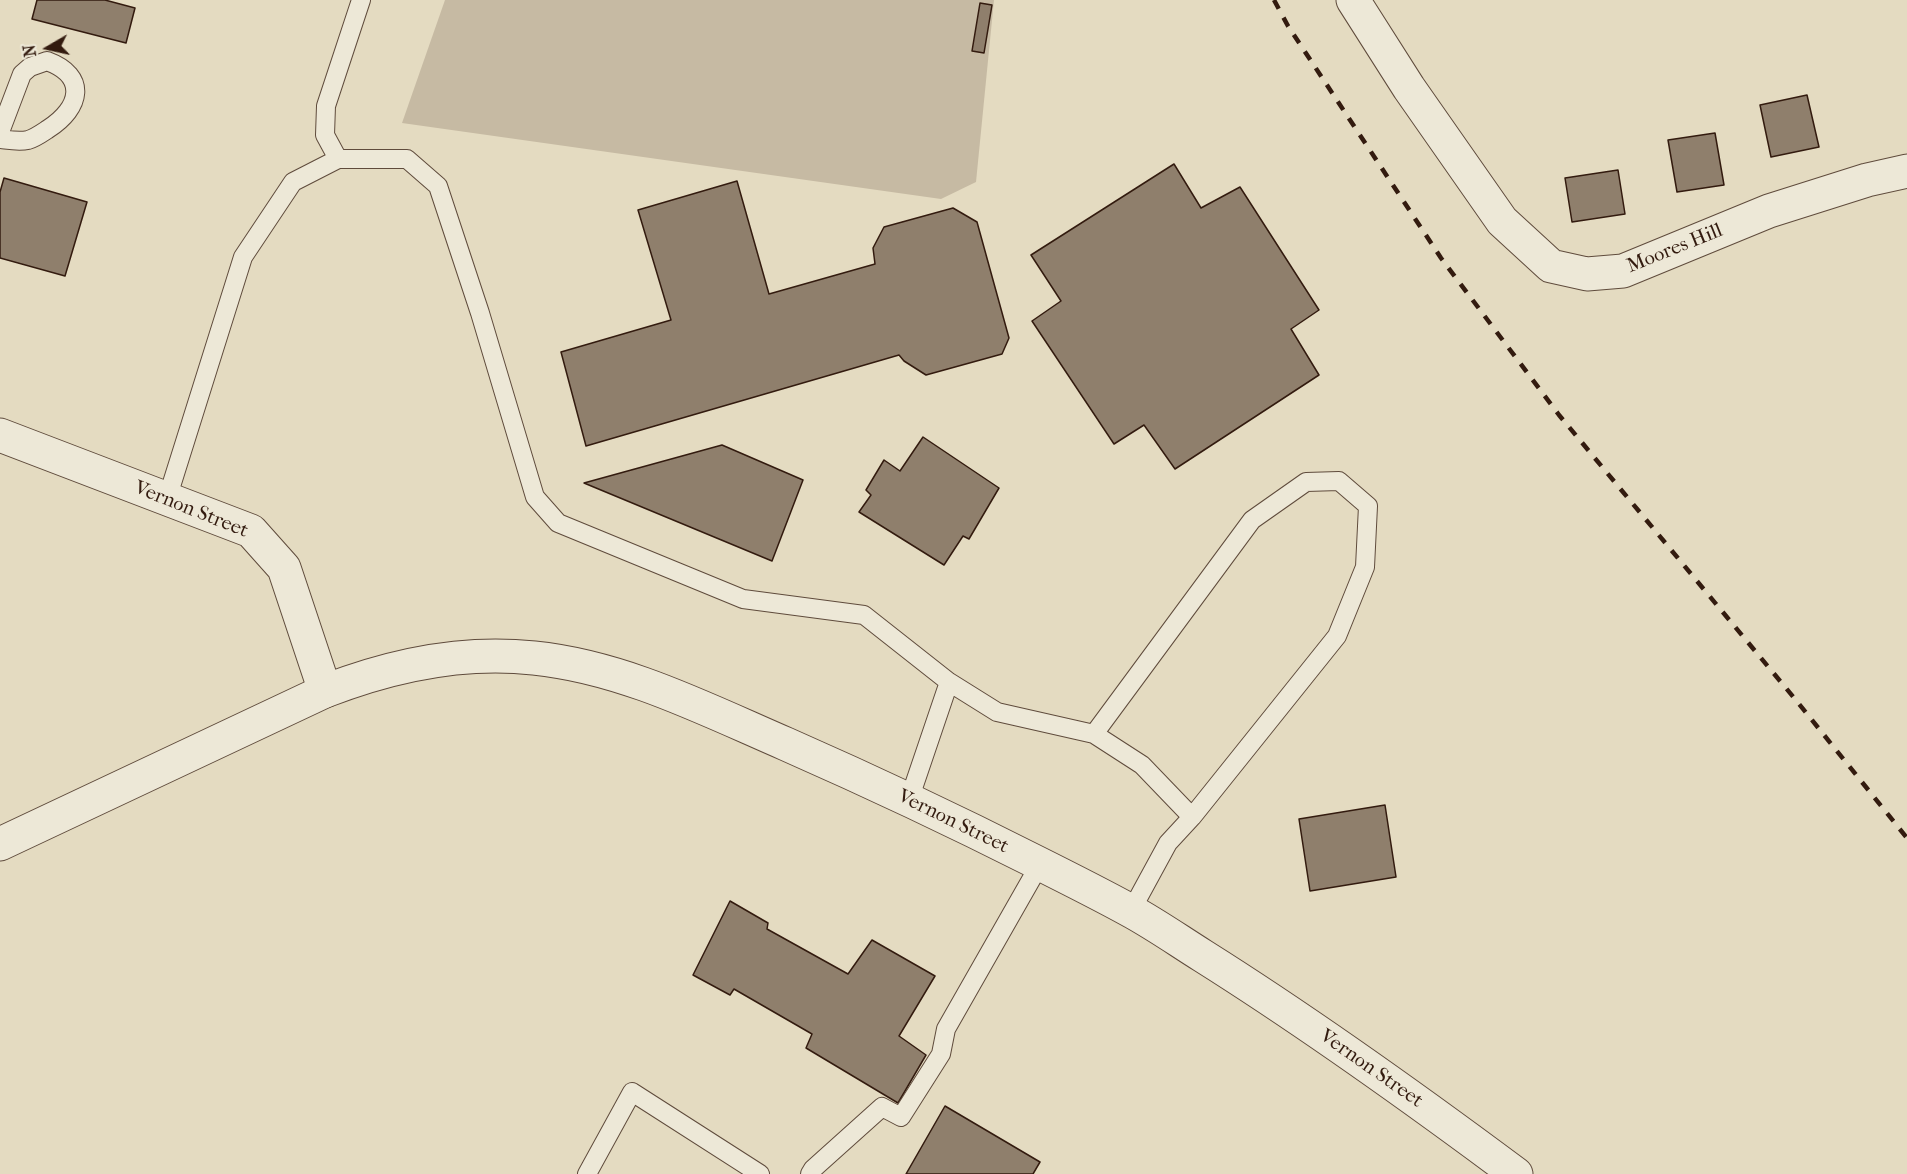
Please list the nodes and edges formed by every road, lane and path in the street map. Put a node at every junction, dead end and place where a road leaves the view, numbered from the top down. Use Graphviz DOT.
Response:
graph roads {
  1 [pos="361,0"];
  2 [pos="1353,0"];
  3 [pos="0,132"];
  4 [pos="0,139"];
  5 [pos="338,159"];
  6 [pos="1907,171"];
  7 [pos="0,435"];
  8 [pos="167,499"];
  9 [pos="949,682"];
  10 [pos="325,691"];
  11 [pos="1094,734"];
  12 [pos="909,800"];
  13 [pos="1192,817"];
  14 [pos="0,844"];
  15 [pos="1040,864"];
  16 [pos="1131,911"];
  17 [pos="586,1174"];
  18 [pos="760,1174"];
  19 [pos="810,1174"];
  20 [pos="1516,1174"];
  1 -- 5 [label="lane"];
  2 -- 6 [label="street, Moores Hill"];
  3 -- 4 [label="lane"];
  5 -- 8 [label="lane"];
  5 -- 9 [label="lane"];
  7 -- 8 [label="street, Vernon Street"];
  8 -- 10 [label="street, Vernon Street"];
  9 -- 11 [label="lane"];
  9 -- 12 [label="lane"];
  10 -- 12 [label="street, Vernon Street"];
  10 -- 14 [label="street, Vernon Street"];
  11 -- 13 [label="lane"];
  11 -- 13 [label="lane"];
  12 -- 15 [label="street, Vernon Street"];
  13 -- 16 [label="lane"];
  15 -- 16 [label="street, Vernon Street"];
  15 -- 19 [label="lane"];
  16 -- 20 [label="street, Vernon Street"];
  17 -- 18 [label="lane"];
}
